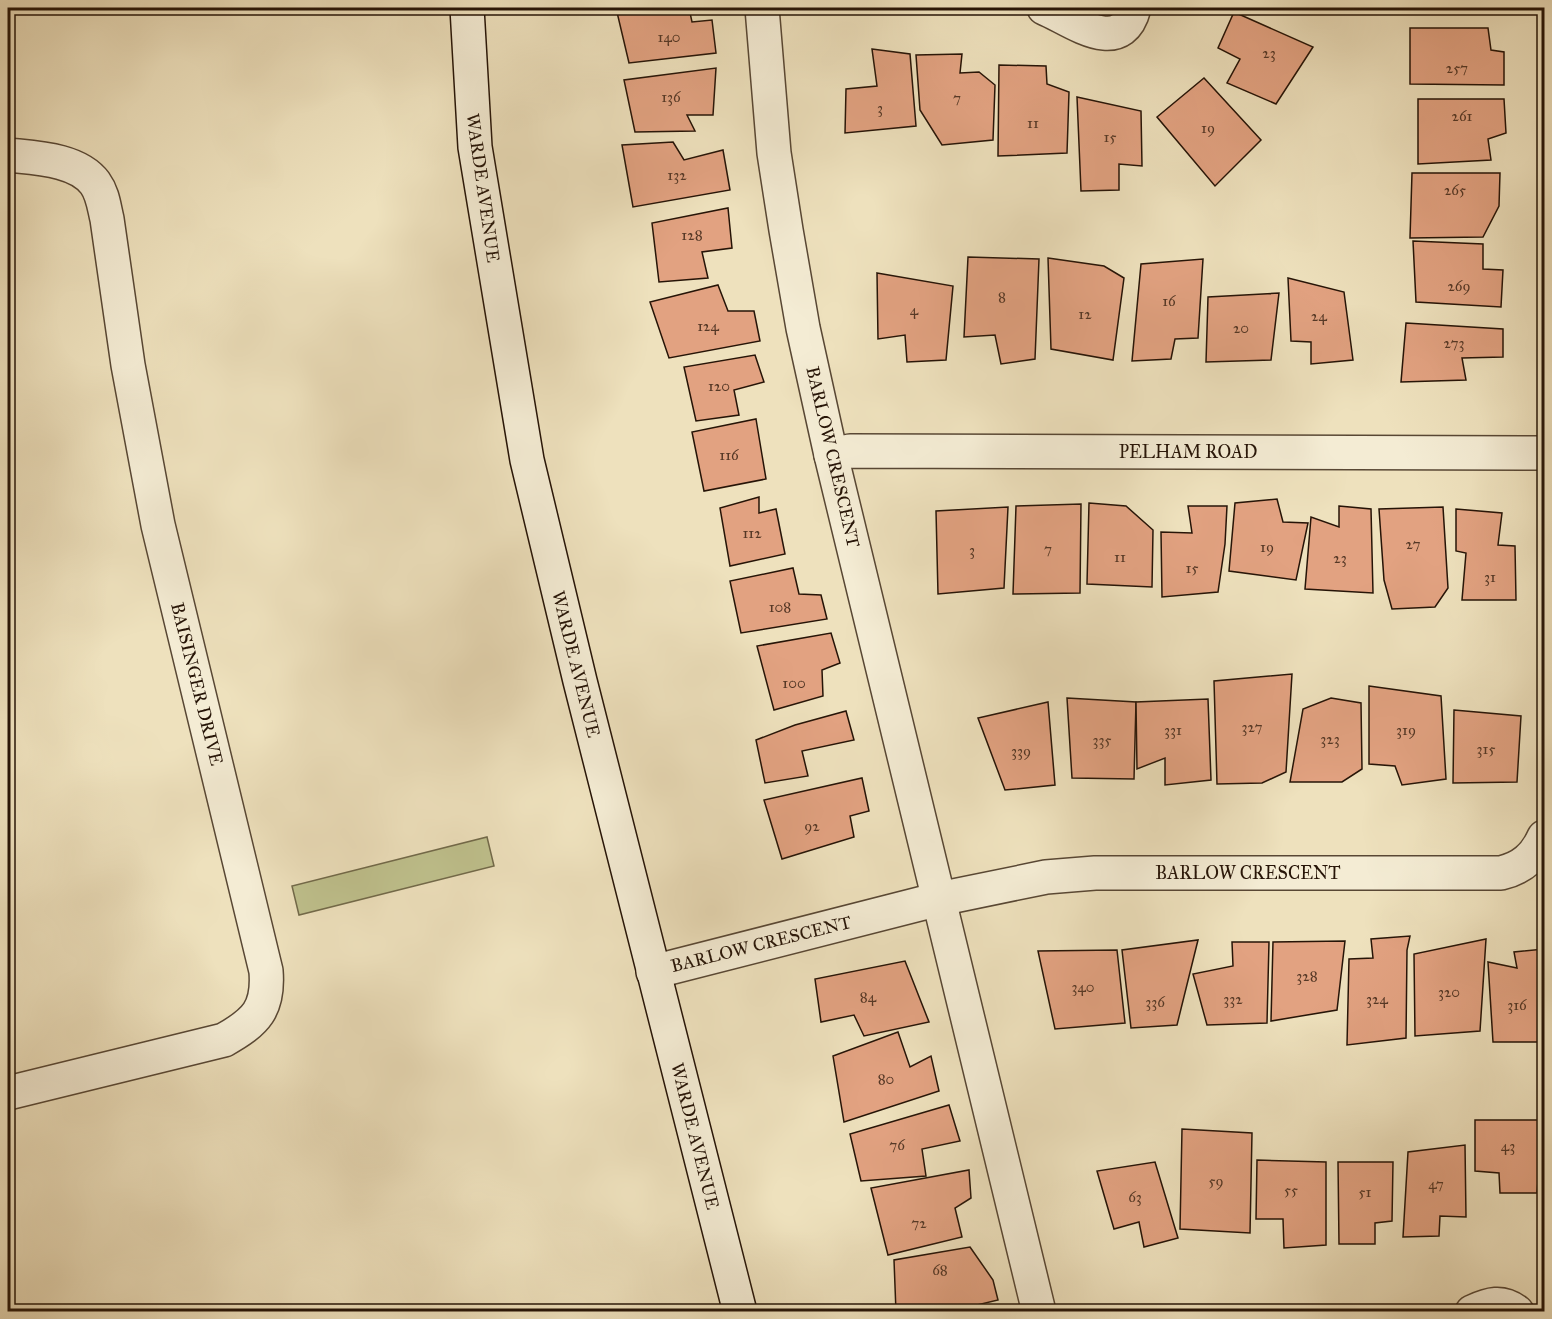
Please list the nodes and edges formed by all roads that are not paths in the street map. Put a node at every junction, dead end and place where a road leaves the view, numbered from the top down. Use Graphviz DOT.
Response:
graph roads {
  1 [pos="467,8"];
  2 [pos="762,8"];
  3 [pos="1044,8"];
  4 [pos="1134,8"];
  5 [pos="8,155"];
  6 [pos="1545,453"];
  7 [pos="831,455"];
  8 [pos="1545,837"];
  9 [pos="939,899"];
  10 [pos="653,972"];
  11 [pos="8,1093"];
  12 [pos="740,1311"];
  13 [pos="1039,1311"];
  14 [pos="1472,1311"];
  15 [pos="1517,1311"];
  1 -- 10 [label="street, WARDE AVENUE"];
  2 -- 7 [label="street, BARLOW CRESCENT"];
  3 -- 4 [label="street"];
  5 -- 11 [label="street, BAISINGER DRIVE"];
  6 -- 7 [label="street, PELHAM ROAD"];
  7 -- 9 [label="street, BARLOW CRESCENT"];
  8 -- 9 [label="street, BARLOW CRESCENT"];
  9 -- 10 [label="street, BARLOW CRESCENT"];
  9 -- 13 [label="street, BARLOW CRESCENT"];
  10 -- 12 [label="street, WARDE AVENUE"];
  14 -- 15 [label="street"];
}
